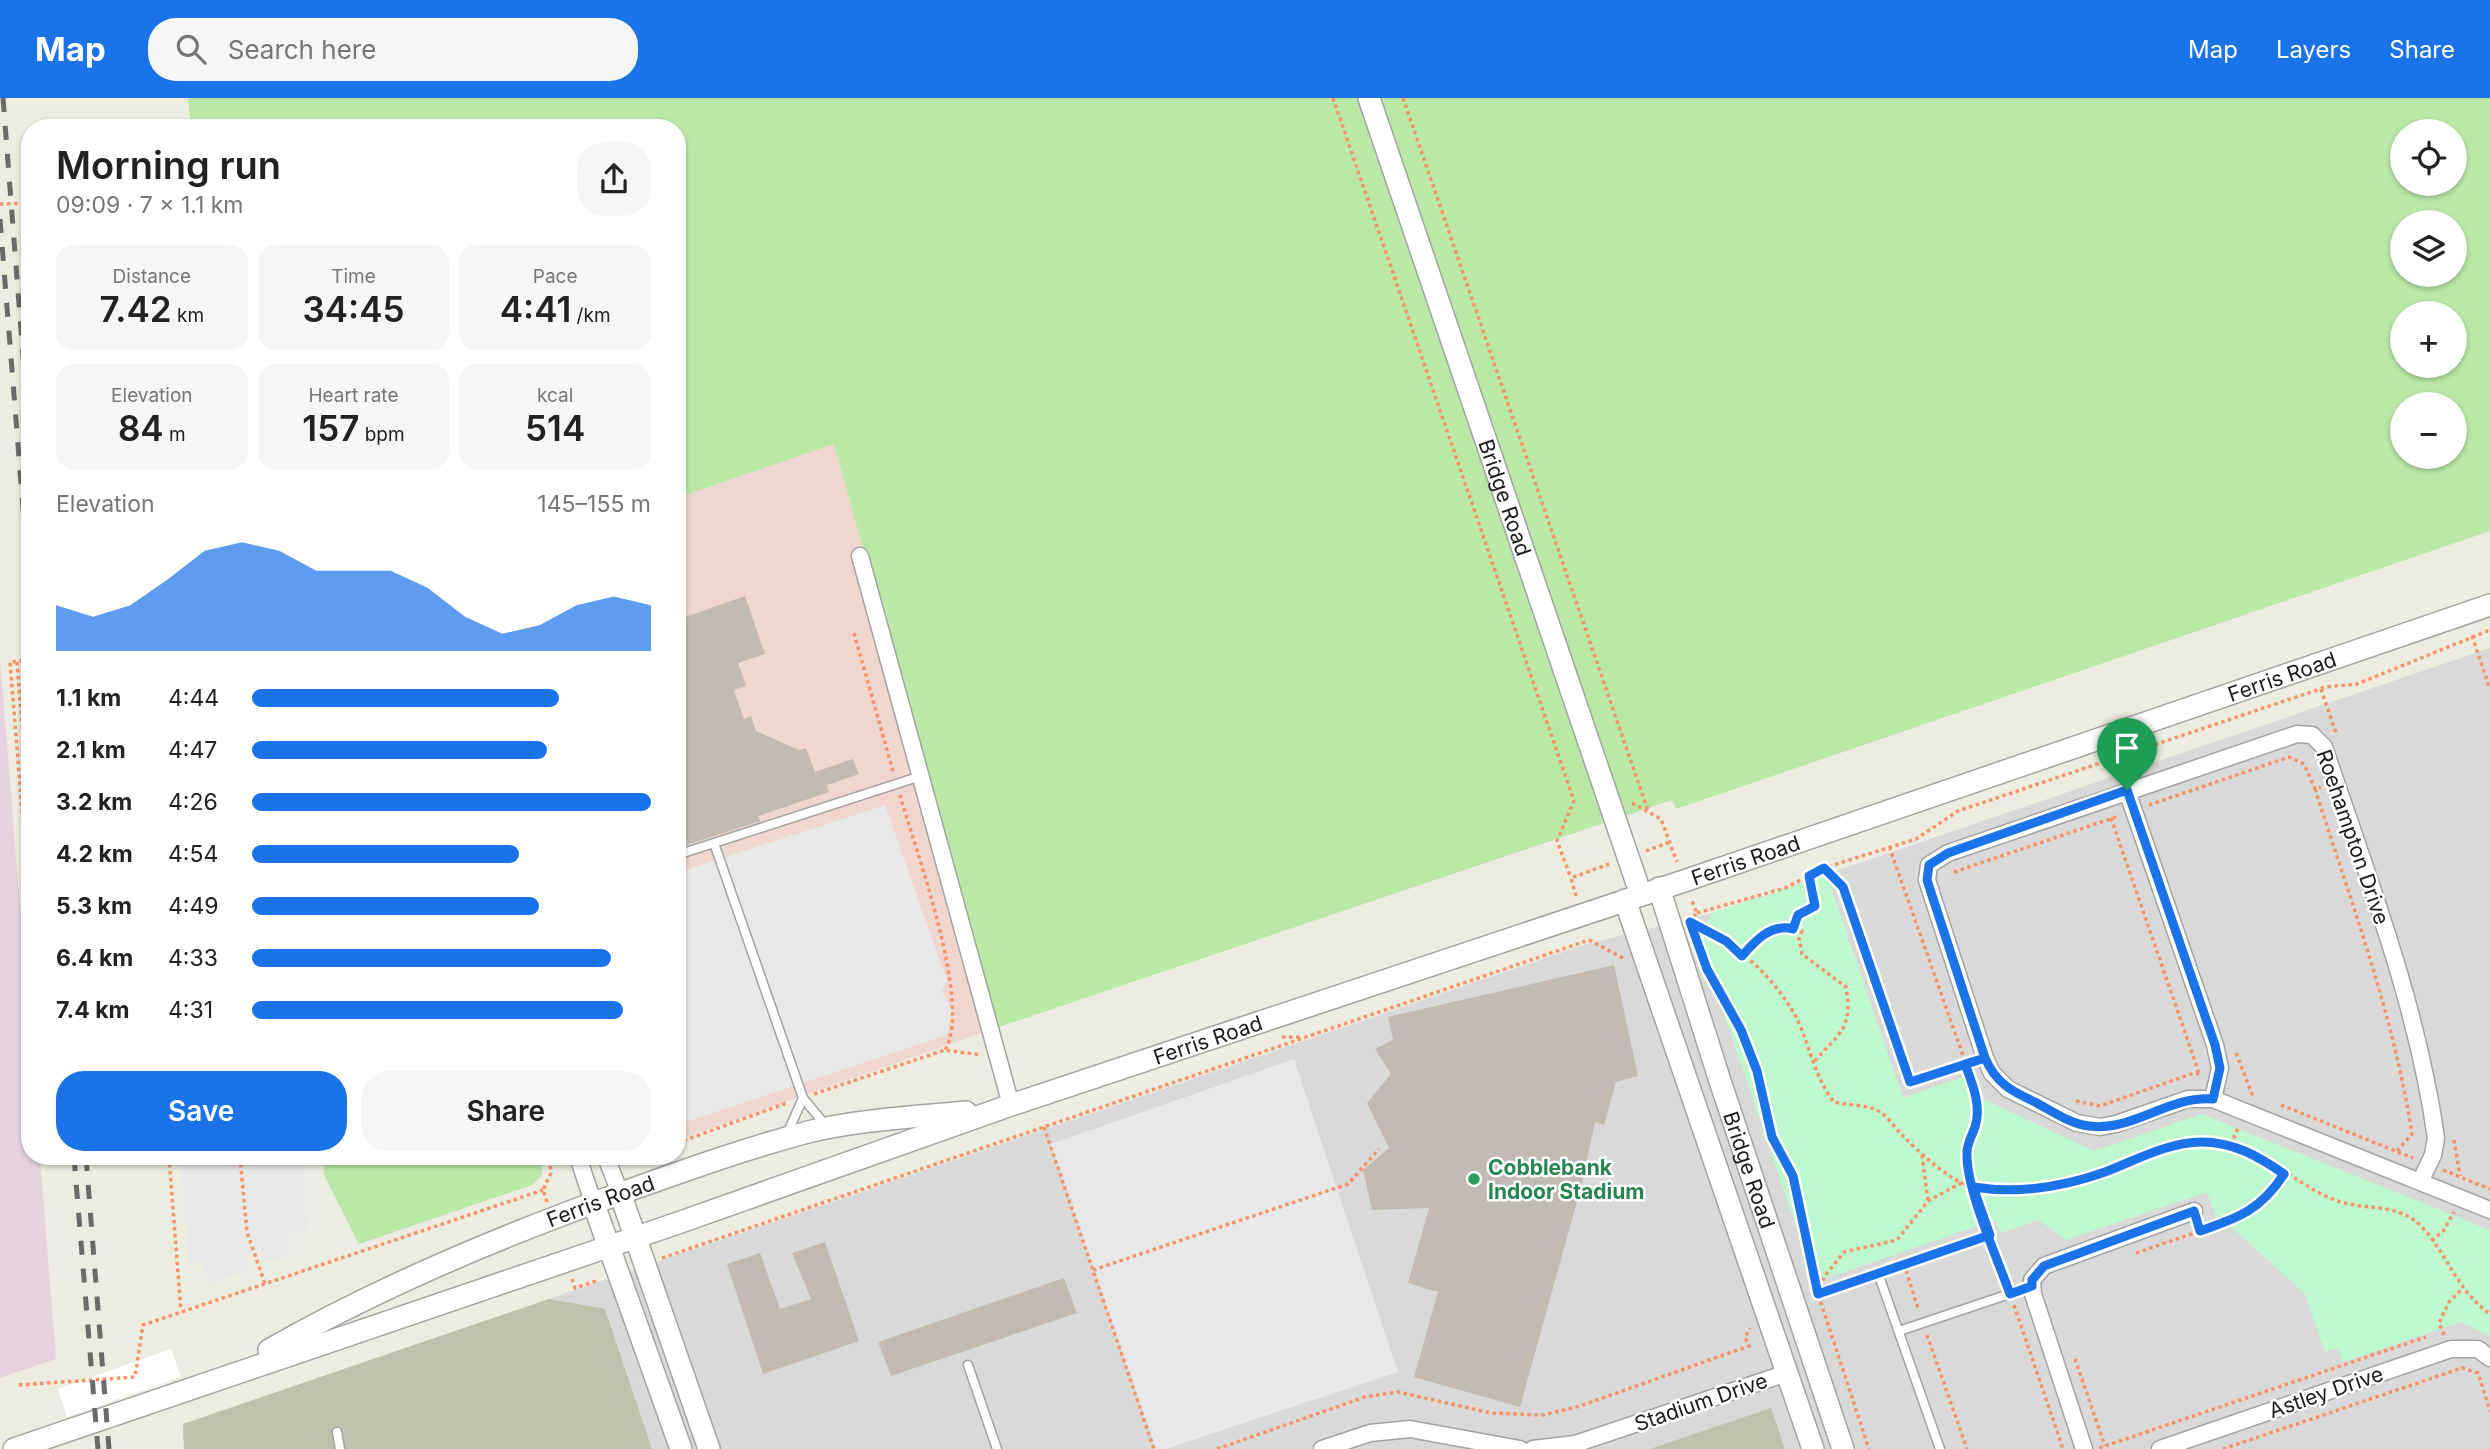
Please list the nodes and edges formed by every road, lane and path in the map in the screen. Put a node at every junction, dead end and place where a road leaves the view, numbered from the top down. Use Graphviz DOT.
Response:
graph roads {
  1 [pos="1334,98"];
  2 [pos="1369,98"];
  3 [pos="1404,98"];
  4 [pos="21,203"];
  5 [pos="0,204"];
  6 [pos="860,556"];
  7 [pos="2490,605"];
  8 [pos="2490,630"];
  9 [pos="854,633"];
  10 [pos="2472,636"];
  11 [pos="21,661"];
  12 [pos="17,662"];
  13 [pos="2490,689"];
  14 [pos="21,706"];
  15 [pos="921,776"];
  16 [pos="897,784"];
  17 [pos="2315,789"];
  18 [pos="2127,790"];
  19 [pos="21,801"];
  20 [pos="1648,812"];
  21 [pos="2111,818"];
  22 [pos="1670,842"];
  23 [pos="714,843"];
  24 [pos="1890,849"];
  25 [pos="686,852"];
  26 [pos="1628,857"];
  27 [pos="1824,868"];
  28 [pos="1809,876"];
  29 [pos="1571,878"];
  30 [pos="1642,894"];
  31 [pos="1697,913"];
  32 [pos="1582,915"];
  33 [pos="1793,929"];
  34 [pos="1694,934"];
  35 [pos="1590,940"];
  36 [pos="1742,956"];
  37 [pos="1703,957"];
  38 [pos="1625,959"];
  39 [pos="945,1050"];
  40 [pos="997,1057"];
  41 [pos="1985,1058"];
  42 [pos="1814,1062"];
  43 [pos="1965,1064"];
  44 [pos="2199,1073"];
  45 [pos="803,1098"];
  46 [pos="2213,1099"];
  47 [pos="1005,1107"];
  48 [pos="1044,1127"];
  49 [pos="829,1129"];
  50 [pos="686,1140"];
  51 [pos="784,1140"];
  52 [pos="1379,1149"];
  53 [pos="2397,1151"];
  54 [pos="1922,1155"];
  55 [pos="170,1165"];
  56 [pos="241,1165"];
  57 [pos="550,1165"];
  58 [pos="581,1165"];
  59 [pos="609,1165"];
  60 [pos="2284,1174"];
  61 [pos="1963,1182"];
  62 [pos="2420,1182"];
  63 [pos="1973,1187"];
  64 [pos="620,1193"];
  65 [pos="1928,1201"];
  66 [pos="593,1202"];
  67 [pos="2490,1210"];
  68 [pos="2194,1211"];
  69 [pos="2200,1231"];
  70 [pos="1990,1235"];
  71 [pos="635,1237"];
  72 [pos="608,1246"];
  73 [pos="676,1254"];
  74 [pos="2124,1257"];
  75 [pos="1904,1264"];
  76 [pos="1093,1270"];
  77 [pos="1878,1273"];
  78 [pos="265,1284"];
  79 [pos="2032,1286"];
  80 [pos="2462,1289"];
  81 [pos="1818,1294"];
  82 [pos="2010,1294"];
  83 [pos="181,1311"];
  84 [pos="2490,1314"];
  85 [pos="1749,1317"];
  86 [pos="1923,1323"];
  87 [pos="1899,1332"];
  88 [pos="2429,1336"];
  89 [pos="2451,1349"];
  90 [pos="2075,1358"];
  91 [pos="2490,1358"];
  92 [pos="968,1365"];
  93 [pos="2456,1370"];
  94 [pos="1787,1373"];
  95 [pos="228,1374"];
  96 [pos="19,1385"];
  97 [pos="2490,1410"];
  98 [pos="337,1432"];
  99 [pos="2105,1446"];
  100 [pos="14,1449"];
  101 [pos="340,1449"];
  102 [pos="681,1449"];
  103 [pos="709,1449"];
  104 [pos="997,1449"];
  105 [pos="1154,1449"];
  106 [pos="1216,1449"];
  107 [pos="1322,1449"];
  108 [pos="1520,1449"];
  109 [pos="1533,1449"];
  110 [pos="1813,1449"];
  111 [pos="1843,1449"];
  112 [pos="1869,1449"];
  113 [pos="1940,1449"];
  114 [pos="1967,1449"];
  115 [pos="2063,1449"];
  116 [pos="2084,1449"];
  117 [pos="2097,1449"];
  118 [pos="2160,1449"];
  119 [pos="2223,1449"];
  1 -- 29 [label="path"];
  2 -- 26 [label="street, Bridge Road"];
  3 -- 20 [label="path"];
  4 -- 5 [label="path"];
  6 -- 15 [label="street"];
  7 -- 30 [label="street, Ferris Road"];
  8 -- 10 [label="path"];
  9 -- 16 [label="path"];
  10 -- 13 [label="path"];
  10 -- 24 [label="path"];
  11 -- 12 [label="path"];
  12 -- 14 [label="path"];
  12 -- 19 [label="path"];
  15 -- 16 [label="lane"];
  15 -- 40 [label="street"];
  16 -- 23 [label="lane"];
  16 -- 39 [label="path"];
  17 -- 53 [label="path"];
  18 -- 41 [label="street, Roehampton Drive"];
  18 -- 46 [label="street"];
  18 -- 62 [label="street, Roehampton Drive"];
  21 -- 44 [label="path"];
  22 -- 26 [label="path"];
  23 -- 25 [label="lane"];
  23 -- 45 [label="lane"];
  24 -- 27 [label="path"];
  24 -- 43 [label="path"];
  26 -- 29 [label="path"];
  26 -- 30 [label="street, Bridge Road"];
  27 -- 28 [label="path"];
  27 -- 43 [label="path"];
  28 -- 31 [label="path"];
  28 -- 33 [label="path"];
  29 -- 32 [label="path"];
  30 -- 32 [label="street, Ferris Road"];
  30 -- 94 [label="street, Bridge Road"];
  30 -- 111 [label="street, Bridge Road"];
  32 -- 35 [label="path"];
  32 -- 47 [label="street, Ferris Road"];
  33 -- 36 [label="path"];
  33 -- 42 [label="path"];
  34 -- 36 [label="path"];
  35 -- 38 [label="path"];
  35 -- 48 [label="path"];
  36 -- 42 [label="path"];
  37 -- 81 [label="path"];
  39 -- 40 [label="path"];
  39 -- 45 [label="path"];
  40 -- 47 [label="street"];
  41 -- 43 [label="path"];
  41 -- 46 [label="street, Roehampton Drive"];
  42 -- 54 [label="path"];
  43 -- 63 [label="path"];
  45 -- 49 [label="lane"];
  45 -- 50 [label="path"];
  45 -- 51 [label="lane"];
  46 -- 62 [label="street, Roehampton Drive"];
  47 -- 49 [label="street, Ferris Road"];
  47 -- 71 [label="street, Ferris Road"];
  48 -- 73 [label="path"];
  48 -- 76 [label="path"];
  49 -- 51 [label="street, Ferris Road"];
  51 -- 64 [label="street, Ferris Road"];
  52 -- 76 [label="path"];
  54 -- 61 [label="path"];
  54 -- 65 [label="path"];
  55 -- 83 [label="path"];
  56 -- 78 [label="path"];
  57 -- 78 [label="path"];
  58 -- 66 [label="street"];
  59 -- 64 [label="street"];
  60 -- 63 [label="path"];
  60 -- 69 [label="path"];
  60 -- 80 [label="path"];
  61 -- 63 [label="path"];
  61 -- 65 [label="path"];
  62 -- 67 [label="street, Roehampton Drive"];
  63 -- 70 [label="path"];
  64 -- 66 [label="street, Ferris Road"];
  64 -- 71 [label="street"];
  65 -- 81 [label="path"];
  66 -- 72 [label="street"];
  66 -- 95 [label="street, Ferris Road"];
  68 -- 69 [label="path"];
  68 -- 79 [label="street"];
  69 -- 74 [label="path"];
  70 -- 75 [label="path"];
  70 -- 82 [label="path"];
  71 -- 72 [label="street, Ferris Road"];
  71 -- 103 [label="street"];
  72 -- 95 [label="street, Ferris Road"];
  72 -- 102 [label="street"];
  75 -- 77 [label="path"];
  75 -- 86 [label="path"];
  76 -- 105 [label="path"];
  77 -- 81 [label="path"];
  77 -- 87 [label="lane"];
  78 -- 83 [label="path"];
  79 -- 82 [label="lane"];
  79 -- 116 [label="street"];
  80 -- 84 [label="path"];
  80 -- 89 [label="path"];
  81 -- 112 [label="path"];
  82 -- 86 [label="lane"];
  82 -- 115 [label="path"];
  83 -- 96 [label="path"];
  85 -- 106 [label="path"];
  86 -- 87 [label="lane"];
  86 -- 114 [label="path"];
  87 -- 113 [label="lane"];
  88 -- 99 [label="path"];
  89 -- 91 [label="street, Astley Drive"];
  89 -- 93 [label="path"];
  89 -- 118 [label="street, Astley Drive"];
  90 -- 99 [label="path"];
  92 -- 104 [label="lane"];
  93 -- 97 [label="path"];
  93 -- 119 [label="path"];
  94 -- 109 [label="street, Stadium Drive"];
  94 -- 110 [label="street, Bridge Road"];
  95 -- 100 [label="street, Ferris Road"];
  98 -- 101 [label="lane"];
  99 -- 117 [label="path"];
  107 -- 108 [label="street"];
}
